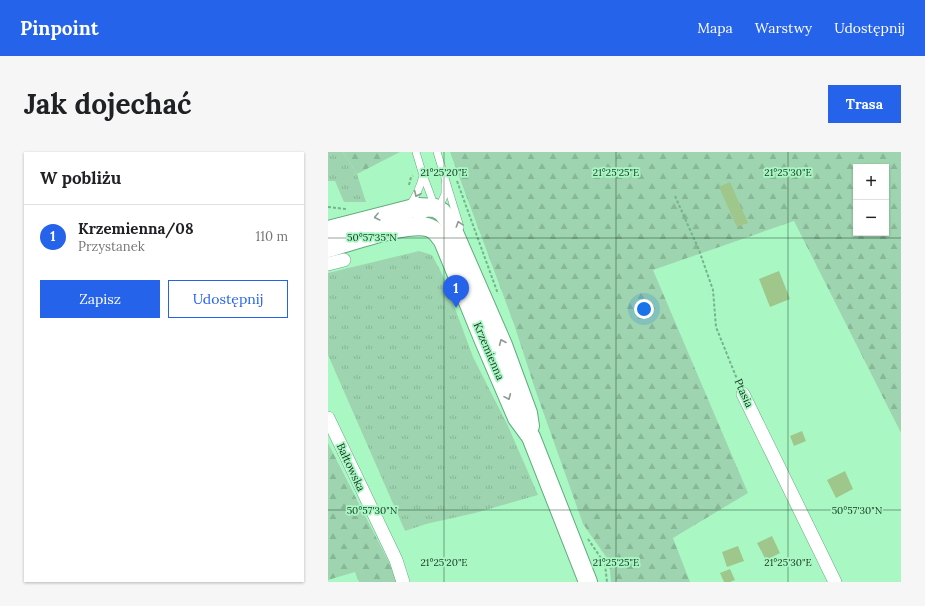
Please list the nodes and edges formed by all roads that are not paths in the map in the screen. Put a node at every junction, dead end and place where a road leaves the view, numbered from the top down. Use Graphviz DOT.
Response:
graph roads {
  1 [pos="416,152"];
  2 [pos="437,152"];
  3 [pos="423,176"];
  4 [pos="446,179"];
  5 [pos="406,210"];
  6 [pos="440,225"];
  7 [pos="402,227"];
  8 [pos="328,230"];
  9 [pos="328,248"];
  10 [pos="344,260"];
  11 [pos="328,264"];
  12 [pos="479,288"];
  13 [pos="743,394"];
  14 [pos="328,418"];
  15 [pos="531,437"];
  16 [pos="402,582"];
  17 [pos="588,582"];
  18 [pos="835,582"];
  1 -- 3 [label="lane, Krzemienna"];
  2 -- 4 [label="lane, Krzemienna"];
  3 -- 5 [label="lane, one-way"];
  3 -- 6 [label="lane, Krzemienna"];
  4 -- 6 [label="lane"];
  12 -- 4 [label="lane, Krzemienna, one-way"];
  5 -- 6 [label="main road"];
  5 -- 8 [label="main road, one-way"];
  6 -- 7 [label="lane"];
  6 -- 7 [label="main road, Krzemienna"];
  6 -- 12 [label="main road, Krzemienna"];
  6 -- 15 [label="main road, Krzemienna, one-way"];
  7 -- 9 [label="main road, Krzemienna"];
  10 -- 11 [label="street"];
  15 -- 12 [label="main road, Krzemienna, one-way"];
  13 -- 18 [label="street, Ptasia"];
  14 -- 16 [label="street, Bałtowska"];
  15 -- 17 [label="main road, Krzemienna"];
}
